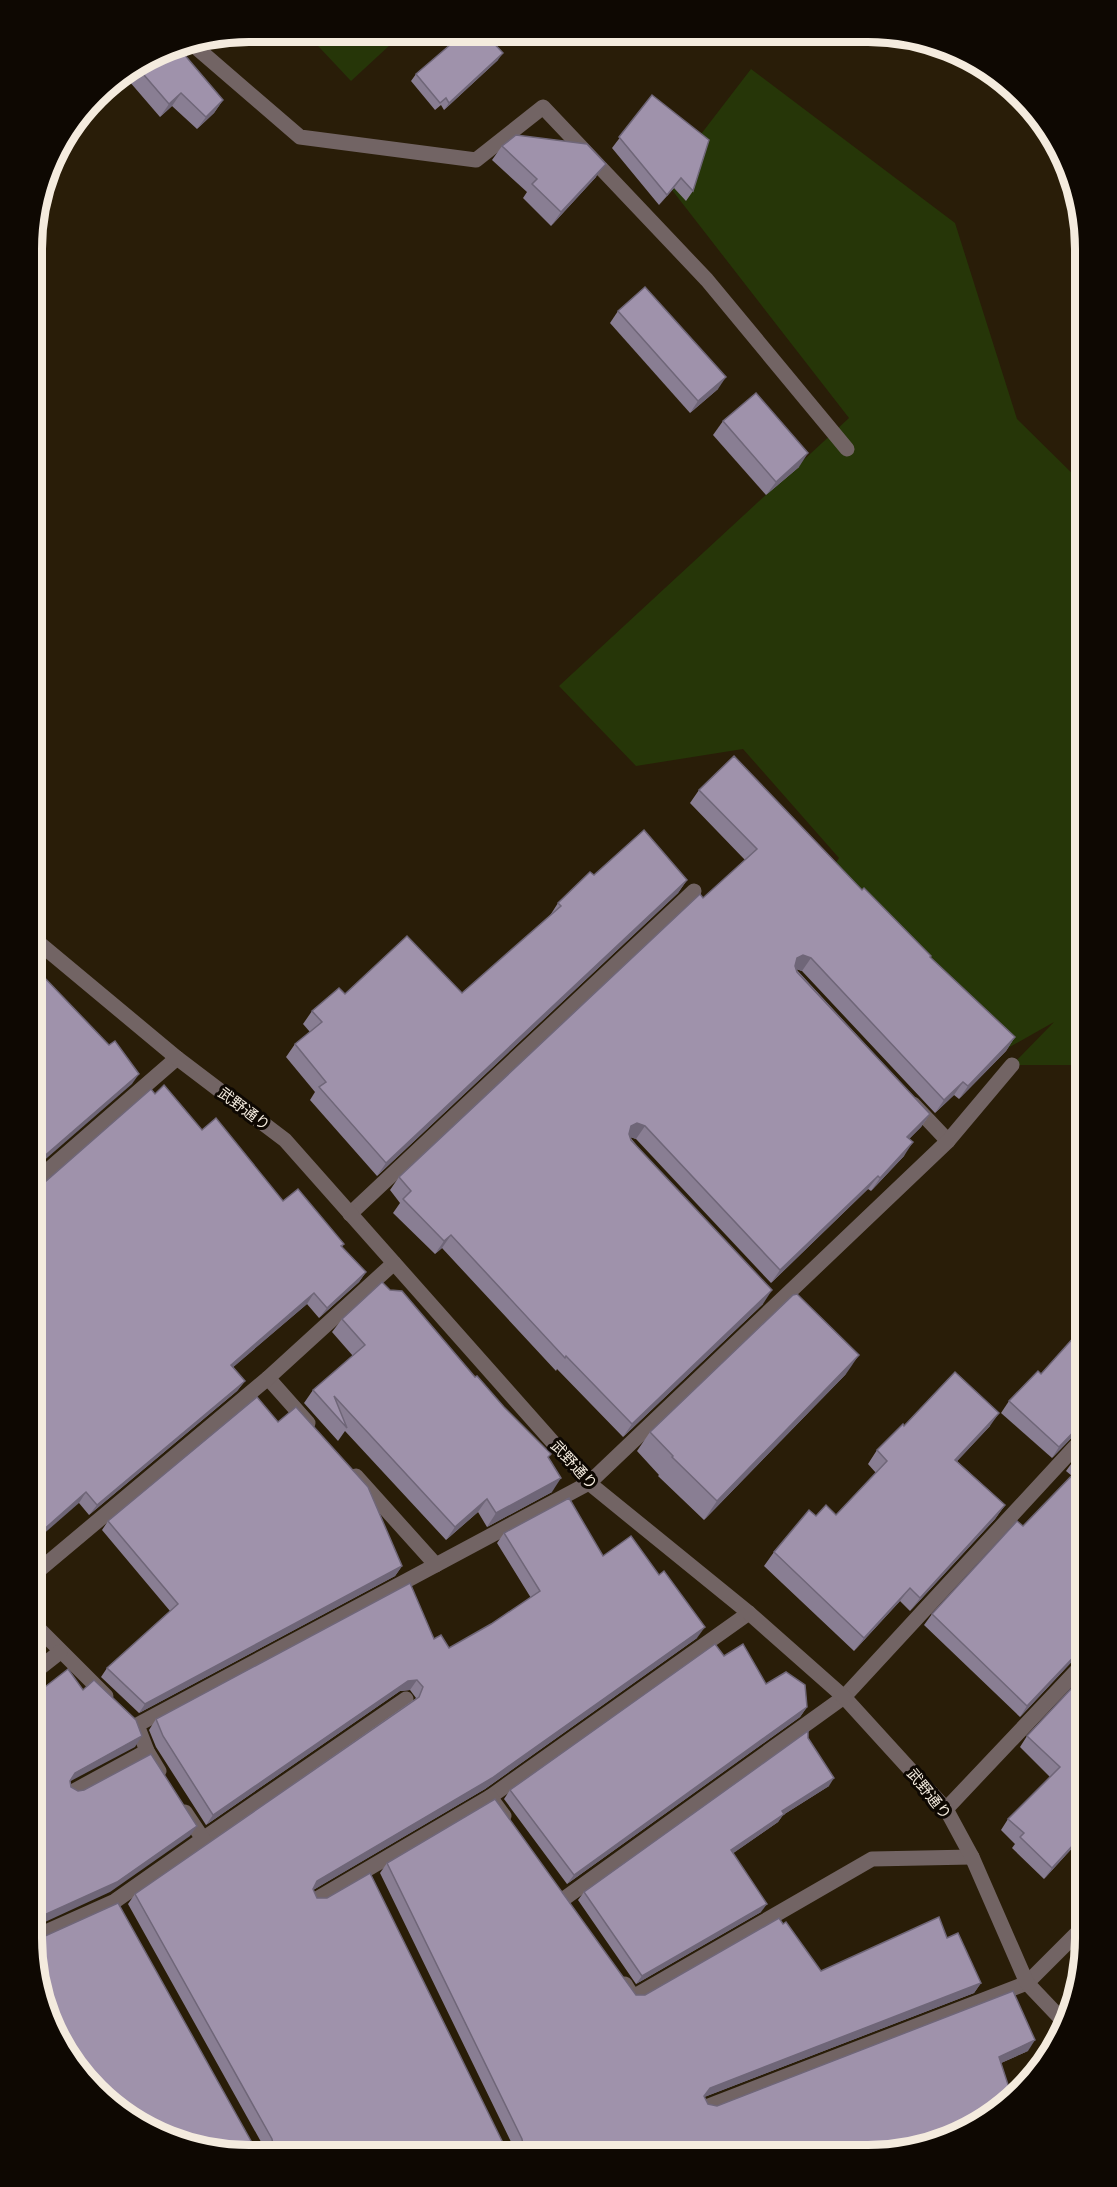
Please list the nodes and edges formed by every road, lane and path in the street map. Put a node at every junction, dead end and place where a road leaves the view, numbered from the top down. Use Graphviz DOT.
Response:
graph roads {
  1 [pos="197,49"];
  2 [pos="847,449"];
  3 [pos="694,891"];
  4 [pos="42,946"];
  5 [pos="177,1058"];
  6 [pos="1012,1065"];
  7 [pos="900,1090"];
  8 [pos="948,1141"];
  9 [pos="42,1175"];
  10 [pos="350,1214"];
  11 [pos="394,1263"];
  12 [pos="268,1378"];
  13 [pos="316,1431"];
  14 [pos="1075,1447"];
  15 [pos="348,1467"];
  16 [pos="589,1484"];
  17 [pos="436,1565"];
  18 [pos="42,1567"];
  19 [pos="749,1613"];
  20 [pos="42,1633"];
  21 [pos="60,1652"];
  22 [pos="42,1666"];
  23 [pos="1075,1673"];
  24 [pos="844,1697"];
  25 [pos="406,1699"];
  26 [pos="128,1717"];
  27 [pos="147,1751"];
  28 [pos="165,1780"];
  29 [pos="72,1792"];
  30 [pos="490,1797"];
  31 [pos="178,1800"];
  32 [pos="946,1809"];
  33 [pos="510,1824"];
  34 [pos="202,1839"];
  35 [pos="972,1857"];
  36 [pos="564,1898"];
  37 [pos="315,1900"];
  38 [pos="42,1934"];
  39 [pos="1075,1934"];
  40 [pos="615,1970"];
  41 [pos="1027,1983"];
  42 [pos="1059,2017"];
  43 [pos="706,2107"];
  1 -- 2 [label="street"];
  3 -- 10 [label="street"];
  4 -- 5 [label="street, 武野通り"];
  5 -- 9 [label="street"];
  5 -- 10 [label="street, 武野通り"];
  6 -- 8 [label="street"];
  7 -- 8 [label="street"];
  8 -- 16 [label="street"];
  10 -- 11 [label="street, 武野通り"];
  11 -- 12 [label="street"];
  11 -- 16 [label="street, 武野通り"];
  12 -- 13 [label="street"];
  12 -- 18 [label="street"];
  14 -- 24 [label="street"];
  15 -- 17 [label="street"];
  16 -- 17 [label="street"];
  16 -- 19 [label="street, 武野通り"];
  17 -- 26 [label="street"];
  19 -- 24 [label="street, 武野通り"];
  19 -- 30 [label="street"];
  20 -- 21 [label="street"];
  21 -- 22 [label="street"];
  21 -- 26 [label="street"];
  23 -- 32 [label="street"];
  24 -- 32 [label="street, 武野通り"];
  24 -- 36 [label="street"];
  25 -- 34 [label="street"];
  26 -- 27 [label="street"];
  27 -- 28 [label="street"];
  27 -- 29 [label="street"];
  30 -- 33 [label="street"];
  30 -- 37 [label="street"];
  31 -- 34 [label="street"];
  32 -- 35 [label="street, 武野通り"];
  34 -- 38 [label="street"];
  35 -- 40 [label="street"];
  35 -- 41 [label="street, 武野通り"];
  39 -- 41 [label="street"];
  41 -- 42 [label="street, 武野通り"];
  41 -- 43 [label="street"];
}
